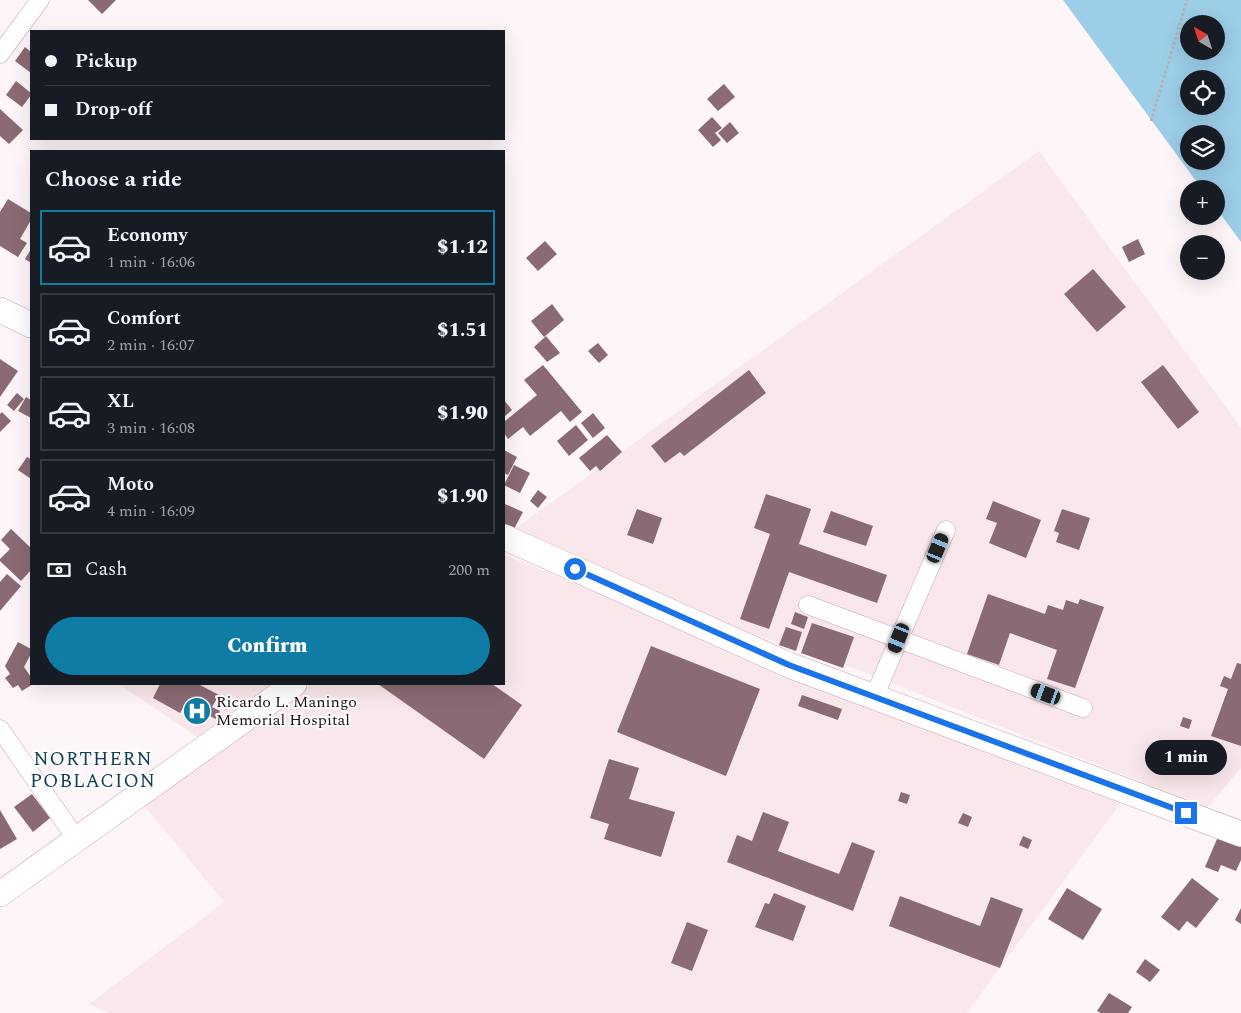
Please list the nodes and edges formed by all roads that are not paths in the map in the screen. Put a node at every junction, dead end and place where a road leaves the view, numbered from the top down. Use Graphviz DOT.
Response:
graph roads {
  1 [pos="40,0"];
  2 [pos="0,54"];
  3 [pos="0,310"];
  4 [pos="30,325"];
  5 [pos="946,530"];
  6 [pos="505,537"];
  7 [pos="808,605"];
  8 [pos="899,638"];
  9 [pos="293,685"];
  10 [pos="874,697"];
  11 [pos="1083,708"];
  12 [pos="0,729"];
  13 [pos="1241,834"];
  14 [pos="77,840"];
  15 [pos="0,894"];
  1 -- 2 [label="street"];
  3 -- 4 [label="main road"];
  5 -- 8 [label="street"];
  6 -- 10 [label="main road"];
  7 -- 8 [label="street"];
  8 -- 10 [label="street"];
  8 -- 11 [label="street"];
  9 -- 14 [label="main road"];
  10 -- 13 [label="main road"];
  12 -- 14 [label="street"];
  14 -- 15 [label="main road"];
}
